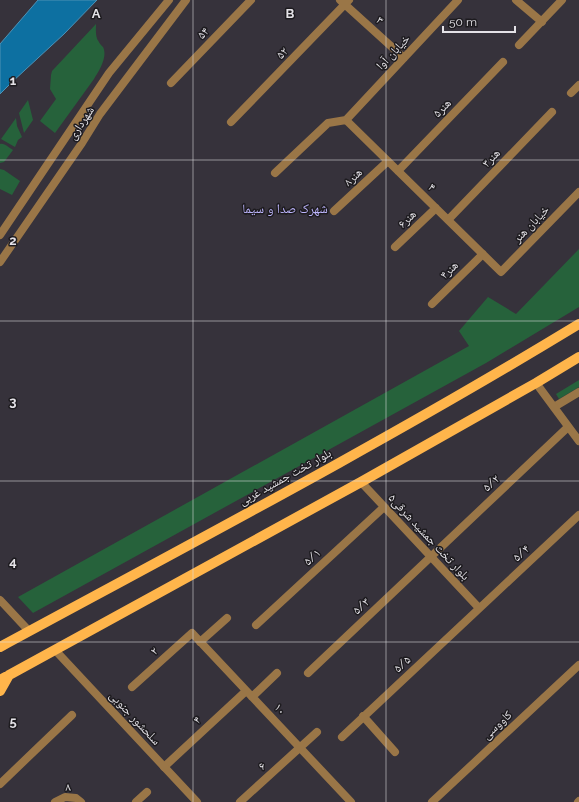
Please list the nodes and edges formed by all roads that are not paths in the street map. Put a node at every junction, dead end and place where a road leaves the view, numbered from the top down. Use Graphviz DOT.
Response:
graph roads {
  1 [pos="169,0"];
  2 [pos="186,0"];
  3 [pos="251,0"];
  4 [pos="458,0"];
  5 [pos="516,0"];
  6 [pos="562,0"];
  7 [pos="345,1"];
  8 [pos="542,22"];
  9 [pos="519,45"];
  10 [pos="404,58"];
  11 [pos="503,62"];
  12 [pos="171,83"];
  13 [pos="579,84"];
  14 [pos="571,93"];
  15 [pos="552,112"];
  16 [pos="346,120"];
  17 [pos="231,122"];
  18 [pos="388,161"];
  19 [pos="398,171"];
  20 [pos="275,173"];
  21 [pos="579,192"];
  22 [pos="436,208"];
  23 [pos="334,211"];
  24 [pos="448,220"];
  25 [pos="0,235"];
  26 [pos="395,247"];
  27 [pos="483,254"];
  28 [pos="0,262"];
  29 [pos="501,272"];
  30 [pos="432,304"];
  31 [pos="579,324"];
  32 [pos="579,357"];
  33 [pos="536,383"];
  34 [pos="579,392"];
  35 [pos="554,407"];
  36 [pos="568,427"];
  37 [pos="579,442"];
  38 [pos="362,482"];
  39 [pos="384,507"];
  40 [pos="579,514"];
  41 [pos="431,557"];
  42 [pos="0,600"];
  43 [pos="479,608"];
  44 [pos="227,618"];
  45 [pos="256,626"];
  46 [pos="29,631"];
  47 [pos="192,633"];
  48 [pos="200,642"];
  49 [pos="0,647"];
  50 [pos="55,650"];
  51 [pos="579,665"];
  52 [pos="278,673"];
  53 [pos="308,673"];
  54 [pos="10,675"];
  55 [pos="0,680"];
  56 [pos="132,687"];
  57 [pos="0,690"];
  58 [pos="246,691"];
  59 [pos="252,697"];
  60 [pos="72,715"];
  61 [pos="363,716"];
  62 [pos="317,732"];
  63 [pos="342,737"];
  64 [pos="300,748"];
  65 [pos="395,752"];
  66 [pos="164,767"];
  67 [pos="0,784"];
  68 [pos="147,792"];
  69 [pos="55,802"];
  70 [pos="81,802"];
  71 [pos="136,802"];
  72 [pos="197,802"];
  73 [pos="240,802"];
  74 [pos="350,802"];
  75 [pos="432,802"];
  1 -- 25 [label="street, شهرداری"];
  2 -- 28 [label="street, شهرداری"];
  3 -- 12 [label="street, ۵۴"];
  4 -- 10 [label="street, خیابان آوا"];
  5 -- 8 [label="street"];
  6 -- 8 [label="street"];
  7 -- 10 [label="street, ۳"];
  7 -- 17 [label="street, ۵۲"];
  8 -- 9 [label="street"];
  10 -- 16 [label="street, خیابان آوا"];
  11 -- 19 [label="street, هنر۵"];
  13 -- 14 [label="street"];
  15 -- 24 [label="street, هنر۳"];
  16 -- 18 [label="street, ۴"];
  16 -- 20 [label="street"];
  18 -- 19 [label="street, ۴"];
  18 -- 23 [label="street, هنر۸"];
  19 -- 22 [label="street, ۴"];
  21 -- 29 [label="street, خیابان هنر"];
  22 -- 24 [label="street, ۴"];
  22 -- 26 [label="street, هنر۶"];
  24 -- 27 [label="street, ۴"];
  27 -- 29 [label="street, ۴"];
  27 -- 30 [label="street, هنر۴"];
  31 -- 46 [label="main road, بلوار تخت جمشید غربی"];
  32 -- 33 [label="main road"];
  33 -- 35 [label="street"];
  33 -- 38 [label="main road"];
  34 -- 35 [label="street"];
  35 -- 36 [label="street"];
  36 -- 37 [label="street"];
  36 -- 41 [label="street, ۵/۲"];
  38 -- 39 [label="street, بلوار تخت جمشید شرقی۵"];
  38 -- 50 [label="main road"];
  39 -- 41 [label="street, بلوار تخت جمشید شرقی۵"];
  39 -- 45 [label="street, ۵/۱"];
  40 -- 43 [label="street, ۵/۴"];
  41 -- 43 [label="street, بلوار تخت جمشید شرقی۵"];
  41 -- 53 [label="street, ۵/۳"];
  42 -- 46 [label="street"];
  43 -- 61 [label="street, ۵/۵"];
  44 -- 48 [label="street"];
  46 -- 49 [label="main road, بلوار تخت جمشید غربی"];
  47 -- 48 [label="street, ۱۰"];
  47 -- 56 [label="street, ۲"];
  48 -- 58 [label="street, ۱۰"];
  50 -- 54 [label="main road"];
  50 -- 66 [label="street, سلحشور جنوبی"];
  51 -- 75 [label="street, کاووسی"];
  52 -- 59 [label="street"];
  54 -- 55 [label="main road"];
  54 -- 57 [label="main road"];
  58 -- 59 [label="street, ۱۰"];
  58 -- 66 [label="street, ۴"];
  59 -- 64 [label="street, ۱۰"];
  60 -- 67 [label="street"];
  61 -- 63 [label="street, ۵/۵"];
  61 -- 65 [label="street"];
  62 -- 64 [label="street, ۶"];
  64 -- 73 [label="street, ۶"];
  64 -- 74 [label="street, ۱۰"];
  66 -- 72 [label="street, سلحشور جنوبی"];
  68 -- 71 [label="street"];
  69 -- 70 [label="street, ۸"];
}
